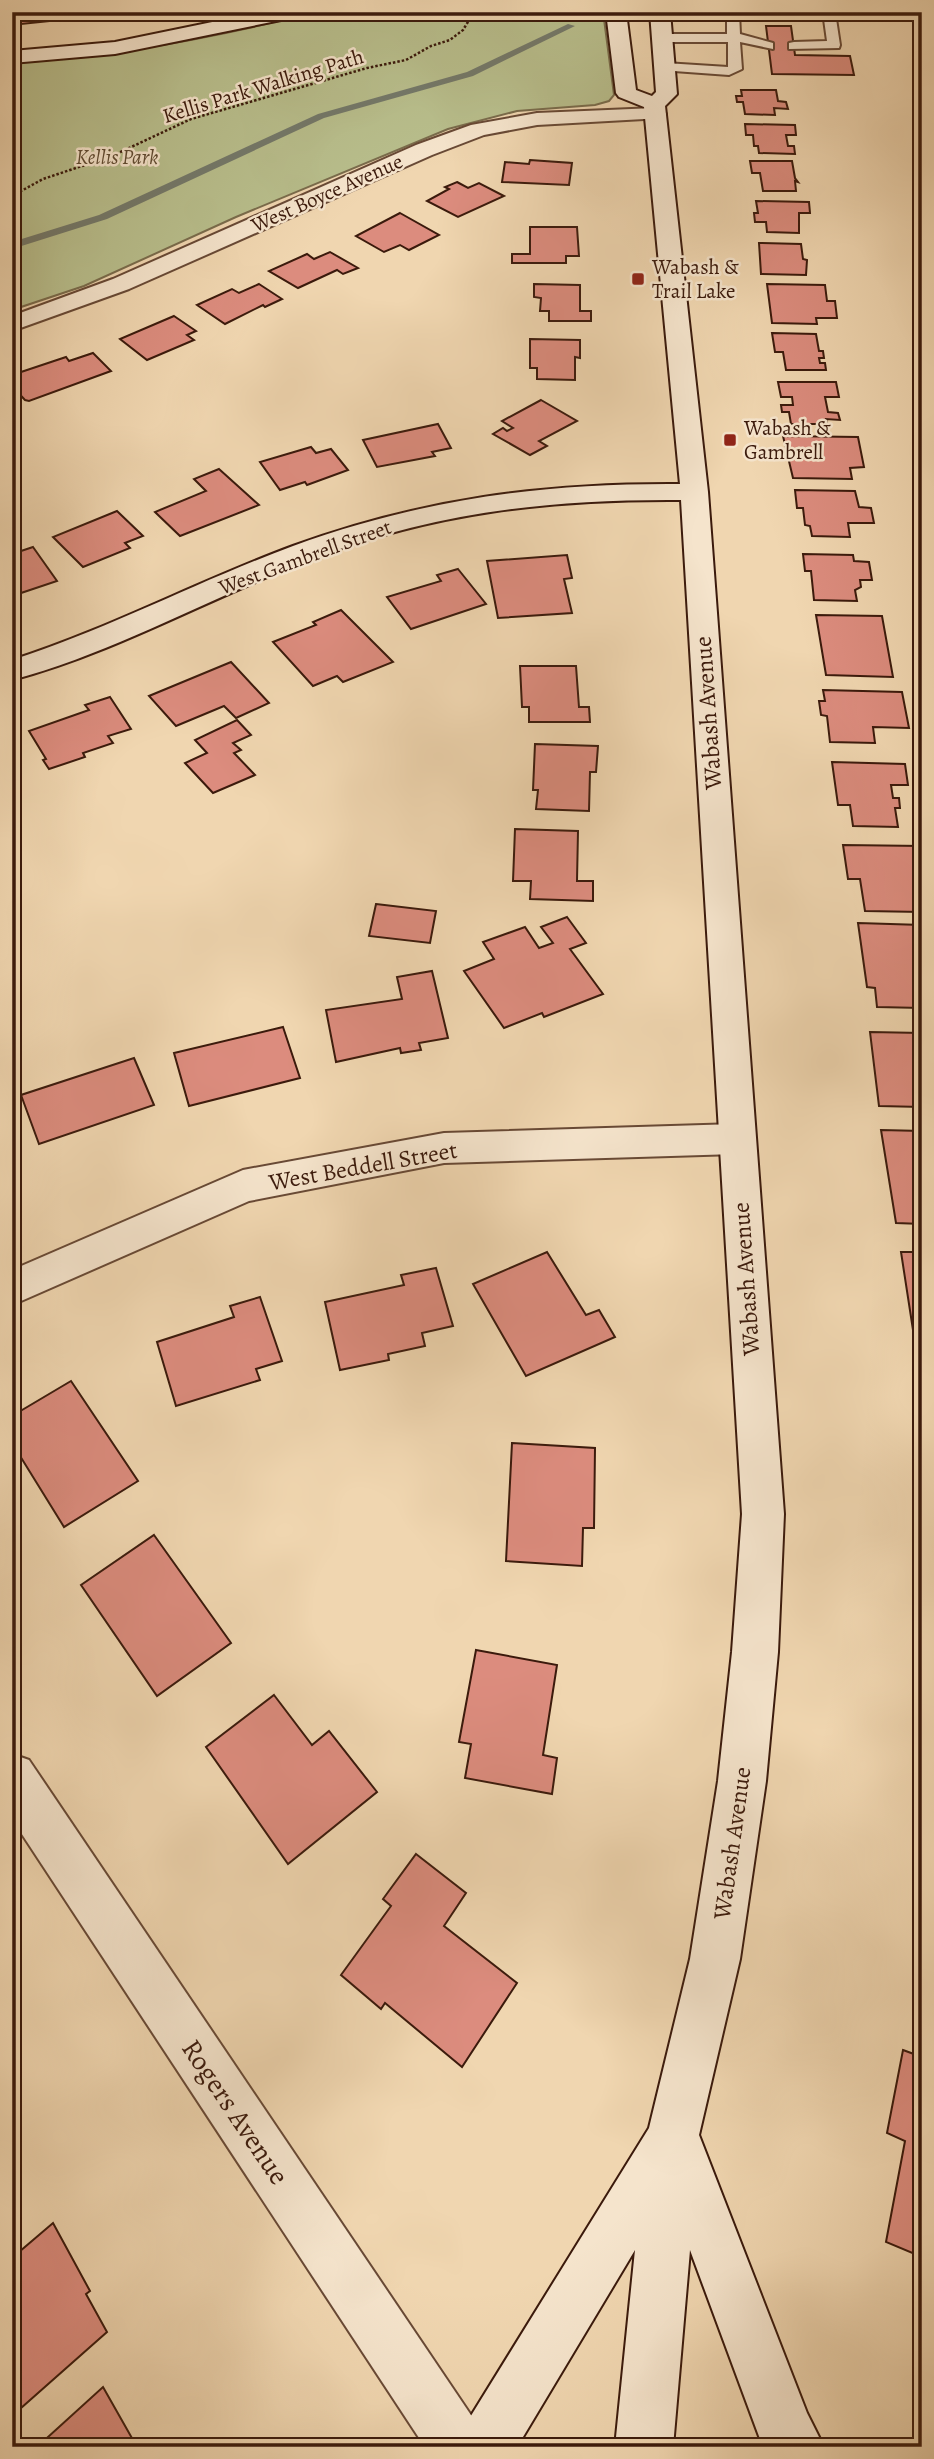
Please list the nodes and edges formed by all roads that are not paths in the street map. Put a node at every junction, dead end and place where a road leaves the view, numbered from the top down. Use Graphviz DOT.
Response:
graph roads {
  1 [pos="291,12"];
  2 [pos="616,12"];
  3 [pos="660,12"];
  4 [pos="733,12"];
  5 [pos="829,12"];
  6 [pos="663,38"];
  7 [pos="735,38"];
  8 [pos="768,46"];
  9 [pos="794,46"];
  10 [pos="12,57"];
  11 [pos="665,68"];
  12 [pos="655,109"];
  13 [pos="12,324"];
  14 [pos="694,492"];
  15 [pos="12,670"];
  16 [pos="736,1139"];
  17 [pos="12,1288"];
  18 [pos="12,1777"];
  19 [pos="673,2136"];
  20 [pos="458,2447"];
  21 [pos="484,2447"];
  22 [pos="644,2447"];
  23 [pos="795,2447"];
  1 -- 10 [label="main road"];
  2 -- 12 [label="main road"];
  3 -- 6 [label="main road, Wabash Avenue"];
  4 -- 7 [label="lane"];
  5 -- 9 [label="lane"];
  6 -- 7 [label="lane"];
  6 -- 11 [label="main road, Wabash Avenue"];
  7 -- 8 [label="lane"];
  7 -- 11 [label="lane"];
  11 -- 12 [label="main road, Wabash Avenue"];
  12 -- 13 [label="main road, West Boyce Avenue"];
  12 -- 14 [label="main road, Wabash Avenue"];
  14 -- 15 [label="main road, West Gambrell Street"];
  14 -- 16 [label="main road, Wabash Avenue"];
  16 -- 17 [label="main road, West Beddell Street"];
  16 -- 19 [label="main road, Wabash Avenue"];
  18 -- 20 [label="main road, Rogers Avenue"];
  19 -- 21 [label="main road"];
  19 -- 22 [label="main road, Wabash Avenue"];
  19 -- 23 [label="main road"];
}
